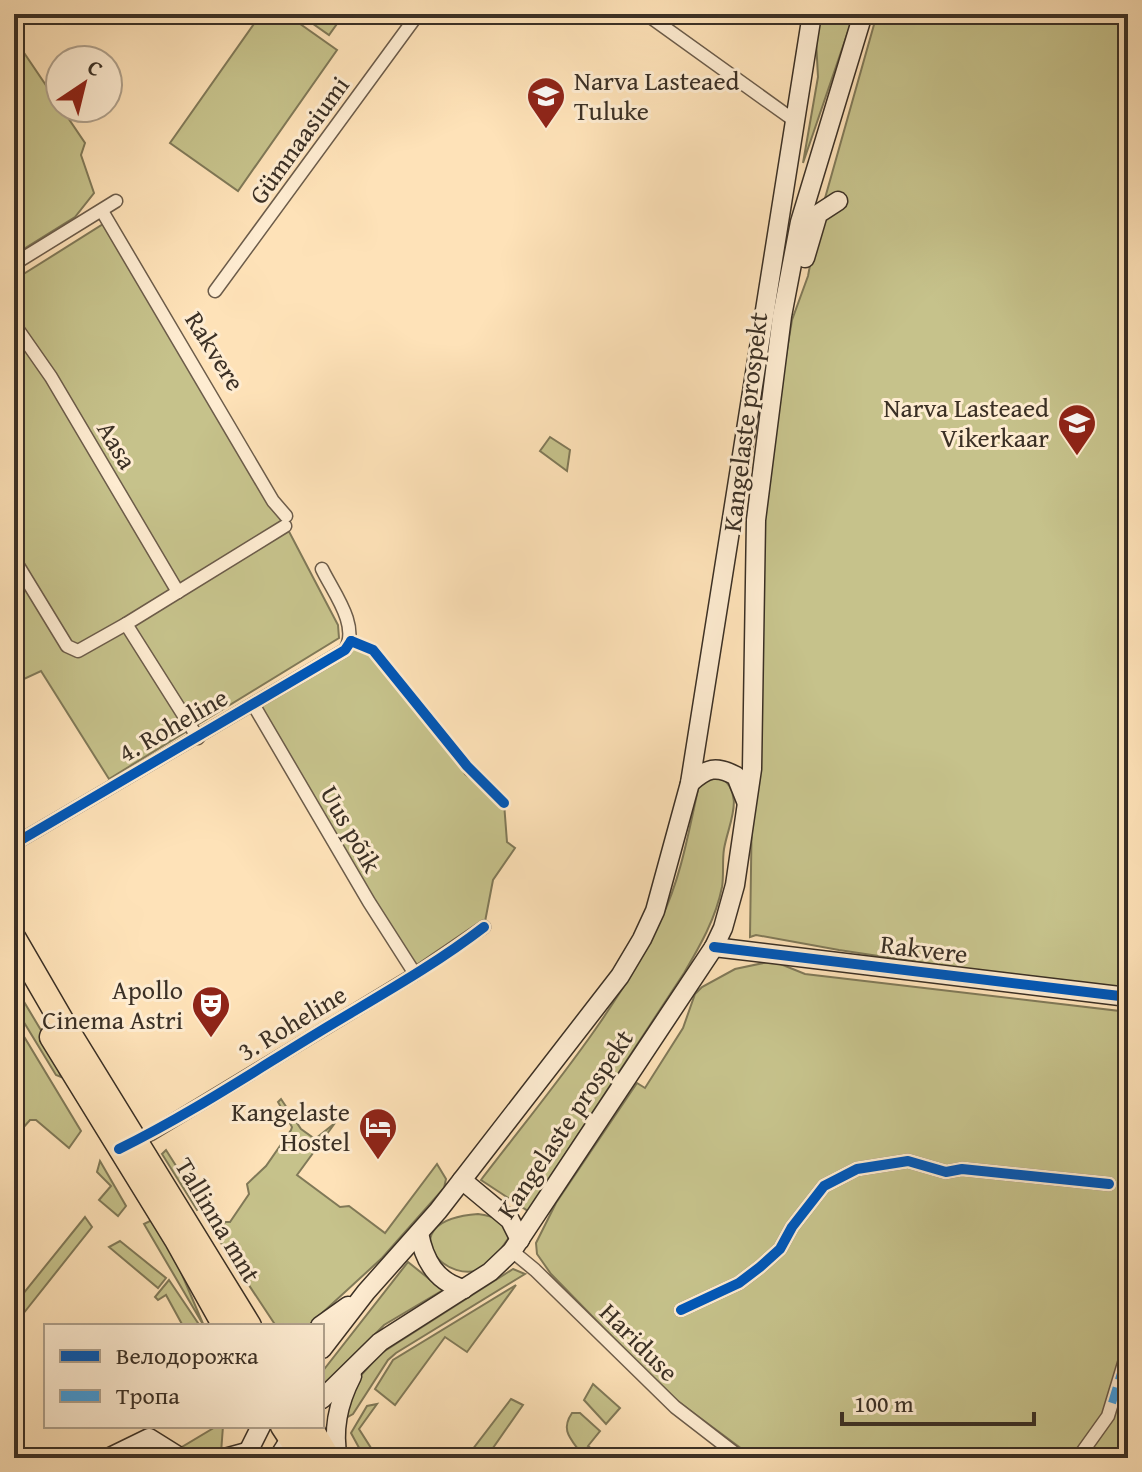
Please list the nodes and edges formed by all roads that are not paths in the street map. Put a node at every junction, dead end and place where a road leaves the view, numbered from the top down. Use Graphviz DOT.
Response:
graph roads {
  1 [pos="418,14"];
  2 [pos="646,14"];
  3 [pos="812,14"];
  4 [pos="863,14"];
  5 [pos="795,121"];
  6 [pos="785,183"];
  7 [pos="808,192"];
  8 [pos="116,201"];
  9 [pos="838,201"];
  10 [pos="102,211"];
  11 [pos="14,264"];
  12 [pos="215,291"];
  13 [pos="782,316"];
  14 [pos="14,324"];
  15 [pos="14,559"];
  16 [pos="322,569"];
  17 [pos="178,592"];
  18 [pos="126,624"];
  19 [pos="253,704"];
  20 [pos="198,738"];
  21 [pos="690,783"];
  22 [pos="747,805"];
  23 [pos="14,844"];
  24 [pos="484,927"];
  25 [pos="14,939"];
  26 [pos="714,947"];
  27 [pos="14,973"];
  28 [pos="415,974"];
  29 [pos="1128,997"];
  30 [pos="128,1145"];
  31 [pos="462,1180"];
  32 [pos="1109,1184"];
  33 [pos="419,1233"];
  34 [pos="177,1240"];
  35 [pos="516,1246"];
  36 [pos="464,1289"];
  37 [pos="366,1292"];
  38 [pos="236,1304"];
  39 [pos="681,1310"];
  40 [pos="213,1324"];
  41 [pos="224,1324"];
  42 [pos="248,1324"];
  43 [pos="253,1324"];
  44 [pos="323,1324"];
  45 [pos="324,1346"];
  46 [pos="1128,1350"];
  47 [pos="360,1361"];
  48 [pos="324,1397"];
  49 [pos="247,1428"];
  50 [pos="260,1428"];
  51 [pos="292,1435"];
  52 [pos="247,1453"];
  53 [pos="108,1458"];
  54 [pos="181,1458"];
  55 [pos="225,1458"];
  56 [pos="304,1458"];
  57 [pos="328,1458"];
  58 [pos="338,1458"];
  59 [pos="741,1458"];
  60 [pos="1078,1458"];
  1 -- 12 [label="street, Gümnaasiumi"];
  2 -- 5 [label="street"];
  3 -- 5 [label="main road, Kangelaste prospekt"];
  4 -- 7 [label="main road, Kangelaste prospekt"];
  5 -- 6 [label="main road, Kangelaste prospekt"];
  6 -- 7 [label="main road"];
  6 -- 21 [label="main road, Kangelaste prospekt"];
  7 -- 13 [label="main road, Kangelaste prospekt"];
  8 -- 10 [label="street"];
  9 -- 13 [label="main road"];
  10 -- 11 [label="street"];
  10 -- 17 [label="street, Rakvere"];
  13 -- 22 [label="main road, Kangelaste prospekt"];
  14 -- 17 [label="street, Aasa"];
  15 -- 18 [label="street"];
  16 -- 19 [label="street, 4. Roheline"];
  17 -- 18 [label="street"];
  18 -- 20 [label="street"];
  19 -- 20 [label="street, 4. Roheline"];
  19 -- 28 [label="street, Uus põik"];
  20 -- 23 [label="street, 4. Roheline"];
  21 -- 22 [label="main road"];
  21 -- 31 [label="main road, Kangelaste prospekt"];
  22 -- 26 [label="main road, Kangelaste prospekt"];
  24 -- 28 [label="street, 3. Roheline"];
  25 -- 30 [label="highway, Tallinna mnt"];
  26 -- 29 [label="main road, Rakvere"];
  26 -- 35 [label="main road, Kangelaste prospekt"];
  27 -- 30 [label="highway, Tallinna mnt"];
  28 -- 30 [label="street, 3. Roheline"];
  30 -- 34 [label="highway, Tallinna mnt"];
  30 -- 38 [label="highway, Tallinna mnt"];
  31 -- 33 [label="main road, Kangelaste prospekt"];
  31 -- 35 [label="main road"];
  32 -- 39 [label="street"];
  33 -- 36 [label="main road"];
  33 -- 37 [label="main road, Kangelaste prospekt"];
  34 -- 40 [label="main road"];
  34 -- 41 [label="highway, Tallinna mnt"];
  35 -- 36 [label="main road, Kangelaste prospekt"];
  35 -- 59 [label="street, Hariduse"];
  36 -- 47 [label="main road, Kangelaste prospekt"];
  37 -- 44 [label="main road"];
  37 -- 45 [label="main road, Kangelaste prospekt"];
  38 -- 42 [label="highway, Tallinna mnt"];
  38 -- 43 [label="main road"];
  46 -- 60 [label="street"];
  47 -- 48 [label="main road, Kangelaste prospekt"];
  47 -- 58 [label="main road"];
  49 -- 52 [label="main road"];
  50 -- 52 [label="main road"];
  51 -- 56 [label="highway"];
  51 -- 57 [label="highway"];
  52 -- 55 [label="main road"];
  53 -- 54 [label="main road"];
}
